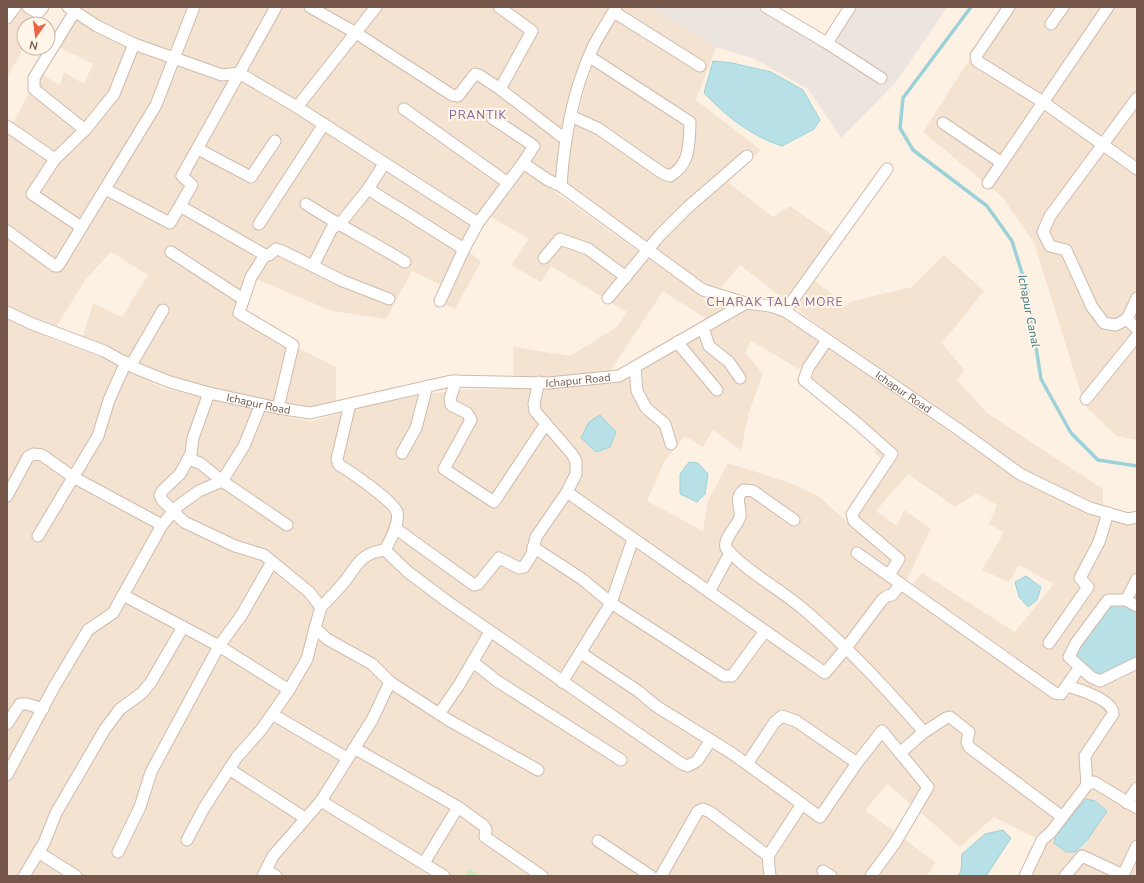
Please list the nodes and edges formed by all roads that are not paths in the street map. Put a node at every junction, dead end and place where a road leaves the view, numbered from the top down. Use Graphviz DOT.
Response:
graph roads {
  1 [pos="15,7"];
  2 [pos="28,7"];
  3 [pos="43,7"];
  4 [pos="194,7"];
  5 [pos="276,7"];
  6 [pos="310,7"];
  7 [pos="376,7"];
  8 [pos="499,7"];
  9 [pos="766,7"];
  10 [pos="790,7"];
  11 [pos="850,7"];
  12 [pos="1009,7"];
  13 [pos="1063,7"];
  14 [pos="1108,7"];
  15 [pos="71,9"];
  16 [pos="615,9"];
  17 [pos="784,17"];
  18 [pos="7,18"];
  19 [pos="1051,24"];
  20 [pos="356,32"];
  21 [pos="827,43"];
  22 [pos="134,44"];
  23 [pos="174,57"];
  24 [pos="590,57"];
  25 [pos="700,66"];
  26 [pos="239,73"];
  27 [pos="881,78"];
  28 [pos="500,89"];
  29 [pos="1137,98"];
  30 [pos="1043,102"];
  31 [pos="297,107"];
  32 [pos="404,109"];
  33 [pos="571,116"];
  34 [pos="492,118"];
  35 [pos="943,123"];
  36 [pos="324,124"];
  37 [pos="7,126"];
  38 [pos="85,130"];
  39 [pos="565,139"];
  40 [pos="275,141"];
  41 [pos="1102,146"];
  42 [pos="198,149"];
  43 [pos="747,156"];
  44 [pos="55,159"];
  45 [pos="523,163"];
  46 [pos="1002,163"];
  47 [pos="384,164"];
  48 [pos="887,169"];
  49 [pos="1137,169"];
  50 [pos="508,183"];
  51 [pos="988,183"];
  52 [pos="561,186"];
  53 [pos="105,189"];
  54 [pos="368,189"];
  55 [pos="306,204"];
  56 [pos="180,206"];
  57 [pos="478,223"];
  58 [pos="259,224"];
  59 [pos="338,225"];
  60 [pos="82,227"];
  61 [pos="7,231"];
  62 [pos="464,249"];
  63 [pos="649,250"];
  64 [pos="171,252"];
  65 [pos="265,255"];
  66 [pos="544,258"];
  67 [pos="405,262"];
  68 [pos="313,266"];
  69 [pos="626,277"];
  70 [pos="608,298"];
  71 [pos="1137,298"];
  72 [pos="243,299"];
  73 [pos="389,299"];
  74 [pos="440,301"];
  75 [pos="746,303"];
  76 [pos="163,310"];
  77 [pos="785,311"];
  78 [pos="7,312"];
  79 [pos="1127,319"];
  80 [pos="703,328"];
  81 [pos="1137,329"];
  82 [pos="1137,336"];
  83 [pos="827,340"];
  84 [pos="677,342"];
  85 [pos="129,364"];
  86 [pos="635,367"];
  87 [pos="740,378"];
  88 [pos="456,381"];
  89 [pos="539,382"];
  90 [pos="428,386"];
  91 [pos="717,390"];
  92 [pos="209,393"];
  93 [pos="1086,399"];
  94 [pos="261,404"];
  95 [pos="350,404"];
  96 [pos="278,408"];
  97 [pos="545,425"];
  98 [pos="671,444"];
  99 [pos="402,453"];
  100 [pos="188,459"];
  101 [pos="73,477"];
  102 [pos="222,481"];
  103 [pos="567,492"];
  104 [pos="7,496"];
  105 [pos="173,511"];
  106 [pos="1108,513"];
  107 [pos="1137,517"];
  108 [pos="794,520"];
  109 [pos="287,524"];
  110 [pos="162,525"];
  111 [pos="395,528"];
  112 [pos="38,536"];
  113 [pos="633,539"];
  114 [pos="533,547"];
  115 [pos="385,550"];
  116 [pos="730,553"];
  117 [pos="857,553"];
  118 [pos="272,562"];
  119 [pos="888,575"];
  120 [pos="1137,579"];
  121 [pos="901,584"];
  122 [pos="709,592"];
  123 [pos="123,595"];
  124 [pos="1126,600"];
  125 [pos="611,603"];
  126 [pos="1137,606"];
  127 [pos="321,607"];
  128 [pos="183,627"];
  129 [pos="315,628"];
  130 [pos="765,631"];
  131 [pos="490,632"];
  132 [pos="1049,643"];
  133 [pos="219,646"];
  134 [pos="846,648"];
  135 [pos="581,653"];
  136 [pos="473,662"];
  137 [pos="1137,663"];
  138 [pos="1080,667"];
  139 [pos="390,682"];
  140 [pos="562,682"];
  141 [pos="1067,686"];
  142 [pos="289,690"];
  143 [pos="43,709"];
  144 [pos="272,714"];
  145 [pos="439,714"];
  146 [pos="7,724"];
  147 [pos="925,731"];
  148 [pos="711,740"];
  149 [pos="354,748"];
  150 [pos="900,753"];
  151 [pos="347,758"];
  152 [pos="621,760"];
  153 [pos="857,762"];
  154 [pos="747,764"];
  155 [pos="229,769"];
  156 [pos="538,770"];
  157 [pos="7,775"];
  158 [pos="1086,785"];
  159 [pos="1137,788"];
  160 [pos="321,801"];
  161 [pos="802,804"];
  162 [pos="1132,805"];
  163 [pos="458,807"];
  164 [pos="1061,816"];
  165 [pos="305,818"];
  166 [pos="187,840"];
  167 [pos="598,841"];
  168 [pos="1137,846"];
  169 [pos="38,852"];
  170 [pos="118,852"];
  171 [pos="768,856"];
  172 [pos="424,863"];
  173 [pos="268,874"];
  174 [pos="24,876"];
  175 [pos="76,876"];
  176 [pos="444,876"];
  177 [pos="542,876"];
  178 [pos="652,876"];
  179 [pos="661,876"];
  180 [pos="770,876"];
  181 [pos="871,876"];
  182 [pos="1025,876"];
  183 [pos="1065,876"];
  1 -- 18 [label="street"];
  2 -- 3 [label="street"];
  4 -- 23 [label="street"];
  5 -- 26 [label="street"];
  6 -- 20 [label="street"];
  7 -- 20 [label="street"];
  8 -- 28 [label="street"];
  9 -- 17 [label="street"];
  10 -- 17 [label="street"];
  11 -- 21 [label="street"];
  12 -- 30 [label="street"];
  13 -- 19 [label="street"];
  14 -- 30 [label="street"];
  15 -- 22 [label="street"];
  15 -- 38 [label="street"];
  16 -- 24 [label="street"];
  16 -- 25 [label="street"];
  17 -- 21 [label="street"];
  20 -- 28 [label="street"];
  20 -- 31 [label="street"];
  21 -- 27 [label="street"];
  22 -- 23 [label="street"];
  22 -- 38 [label="street"];
  23 -- 26 [label="street"];
  23 -- 53 [label="street"];
  24 -- 33 [label="street"];
  24 -- 33 [label="street"];
  26 -- 31 [label="street"];
  26 -- 42 [label="street"];
  28 -- 39 [label="street"];
  29 -- 41 [label="street"];
  30 -- 41 [label="street"];
  30 -- 46 [label="street"];
  31 -- 36 [label="street"];
  32 -- 50 [label="street"];
  33 -- 39 [label="street"];
  34 -- 45 [label="street"];
  35 -- 46 [label="street"];
  36 -- 47 [label="street"];
  36 -- 58 [label="street"];
  37 -- 44 [label="street"];
  38 -- 44 [label="street"];
  39 -- 52 [label="street"];
  40 -- 42 [label="street"];
  41 -- 49 [label="street"];
  41 -- 79 [label="street"];
  42 -- 56 [label="street"];
  43 -- 63 [label="street"];
  44 -- 60 [label="street"];
  45 -- 50 [label="street"];
  45 -- 52 [label="street"];
  46 -- 51 [label="street"];
  47 -- 54 [label="street"];
  47 -- 57 [label="street"];
  48 -- 77 [label="street"];
  50 -- 57 [label="street"];
  52 -- 63 [label="street"];
  53 -- 56 [label="street"];
  53 -- 60 [label="street"];
  54 -- 59 [label="street"];
  54 -- 62 [label="street"];
  55 -- 59 [label="street"];
  56 -- 65 [label="street"];
  57 -- 62 [label="street"];
  59 -- 67 [label="street"];
  59 -- 68 [label="street"];
  60 -- 61 [label="street"];
  62 -- 74 [label="street"];
  63 -- 69 [label="street"];
  63 -- 75 [label="street"];
  64 -- 72 [label="street"];
  65 -- 68 [label="street"];
  65 -- 72 [label="street"];
  66 -- 69 [label="street"];
  68 -- 73 [label="street"];
  69 -- 70 [label="street"];
  71 -- 79 [label="street"];
  72 -- 96 [label="street"];
  75 -- 77 [label="street, Ichapur Road"];
  75 -- 80 [label="street, Ichapur Road"];
  76 -- 85 [label="street"];
  77 -- 83 [label="street, Ichapur Road"];
  78 -- 85 [label="street, Ichapur Road"];
  79 -- 81 [label="street"];
  80 -- 84 [label="street, Ichapur Road"];
  80 -- 87 [label="street"];
  82 -- 93 [label="street"];
  83 -- 106 [label="street, Ichapur Road"];
  83 -- 119 [label="street"];
  84 -- 86 [label="street, Ichapur Road"];
  84 -- 91 [label="street"];
  85 -- 92 [label="street, Ichapur Road"];
  85 -- 101 [label="street"];
  86 -- 89 [label="street, Ichapur Road"];
  86 -- 98 [label="street"];
  88 -- 89 [label="street, Ichapur Road"];
  88 -- 90 [label="street, Ichapur Road"];
  88 -- 97 [label="street"];
  89 -- 97 [label="street"];
  90 -- 95 [label="street, Ichapur Road"];
  90 -- 99 [label="street"];
  92 -- 94 [label="street, Ichapur Road"];
  92 -- 100 [label="street"];
  94 -- 96 [label="street, Ichapur Road"];
  94 -- 102 [label="street"];
  95 -- 96 [label="street, Ichapur Road"];
  95 -- 111 [label="street"];
  97 -- 103 [label="street"];
  100 -- 102 [label="street"];
  100 -- 105 [label="street"];
  101 -- 104 [label="street"];
  101 -- 110 [label="street"];
  101 -- 112 [label="street"];
  102 -- 105 [label="street"];
  102 -- 109 [label="street"];
  103 -- 113 [label="street"];
  103 -- 114 [label="street"];
  105 -- 110 [label="street"];
  105 -- 118 [label="street"];
  106 -- 107 [label="street, Ichapur Road"];
  106 -- 132 [label="street"];
  108 -- 116 [label="street"];
  110 -- 123 [label="street"];
  111 -- 114 [label="street"];
  111 -- 115 [label="street"];
  113 -- 122 [label="street"];
  113 -- 125 [label="street"];
  114 -- 125 [label="street"];
  115 -- 127 [label="street"];
  115 -- 131 [label="street"];
  116 -- 122 [label="street"];
  116 -- 134 [label="street"];
  117 -- 119 [label="street"];
  118 -- 127 [label="street"];
  118 -- 133 [label="street"];
  119 -- 121 [label="street"];
  120 -- 124 [label="street"];
  121 -- 134 [label="street"];
  121 -- 141 [label="street"];
  122 -- 130 [label="street"];
  123 -- 128 [label="street"];
  123 -- 143 [label="street"];
  124 -- 126 [label="street"];
  124 -- 138 [label="street"];
  125 -- 130 [label="street"];
  125 -- 135 [label="street"];
  127 -- 129 [label="street"];
  128 -- 133 [label="street"];
  128 -- 169 [label="street"];
  129 -- 139 [label="street"];
  129 -- 142 [label="street"];
  130 -- 134 [label="street"];
  131 -- 136 [label="street"];
  131 -- 140 [label="street"];
  133 -- 142 [label="street"];
  133 -- 170 [label="street"];
  134 -- 147 [label="street"];
  135 -- 140 [label="street"];
  135 -- 148 [label="street"];
  136 -- 145 [label="street"];
  136 -- 152 [label="street"];
  137 -- 138 [label="street"];
  138 -- 141 [label="street"];
  139 -- 145 [label="street"];
  139 -- 149 [label="street"];
  140 -- 148 [label="street"];
  141 -- 158 [label="street"];
  142 -- 144 [label="street"];
  143 -- 146 [label="street"];
  143 -- 157 [label="street"];
  144 -- 151 [label="street"];
  144 -- 155 [label="street"];
  145 -- 156 [label="street"];
  147 -- 150 [label="street"];
  147 -- 164 [label="street"];
  148 -- 154 [label="street"];
  149 -- 151 [label="street"];
  149 -- 163 [label="street"];
  150 -- 153 [label="street"];
  150 -- 181 [label="street"];
  151 -- 160 [label="street"];
  153 -- 154 [label="street"];
  153 -- 161 [label="street"];
  154 -- 161 [label="street"];
  155 -- 165 [label="street"];
  155 -- 166 [label="street"];
  158 -- 162 [label="street"];
  158 -- 164 [label="street"];
  159 -- 162 [label="street"];
  160 -- 165 [label="street"];
  160 -- 172 [label="street"];
  161 -- 171 [label="street"];
  163 -- 172 [label="street"];
  163 -- 177 [label="street"];
  164 -- 182 [label="street"];
  165 -- 173 [label="street"];
  167 -- 178 [label="street"];
  168 -- 183 [label="street"];
  169 -- 174 [label="street"];
  169 -- 175 [label="street"];
  171 -- 179 [label="street"];
  171 -- 180 [label="street"];
  172 -- 176 [label="street"];
}
